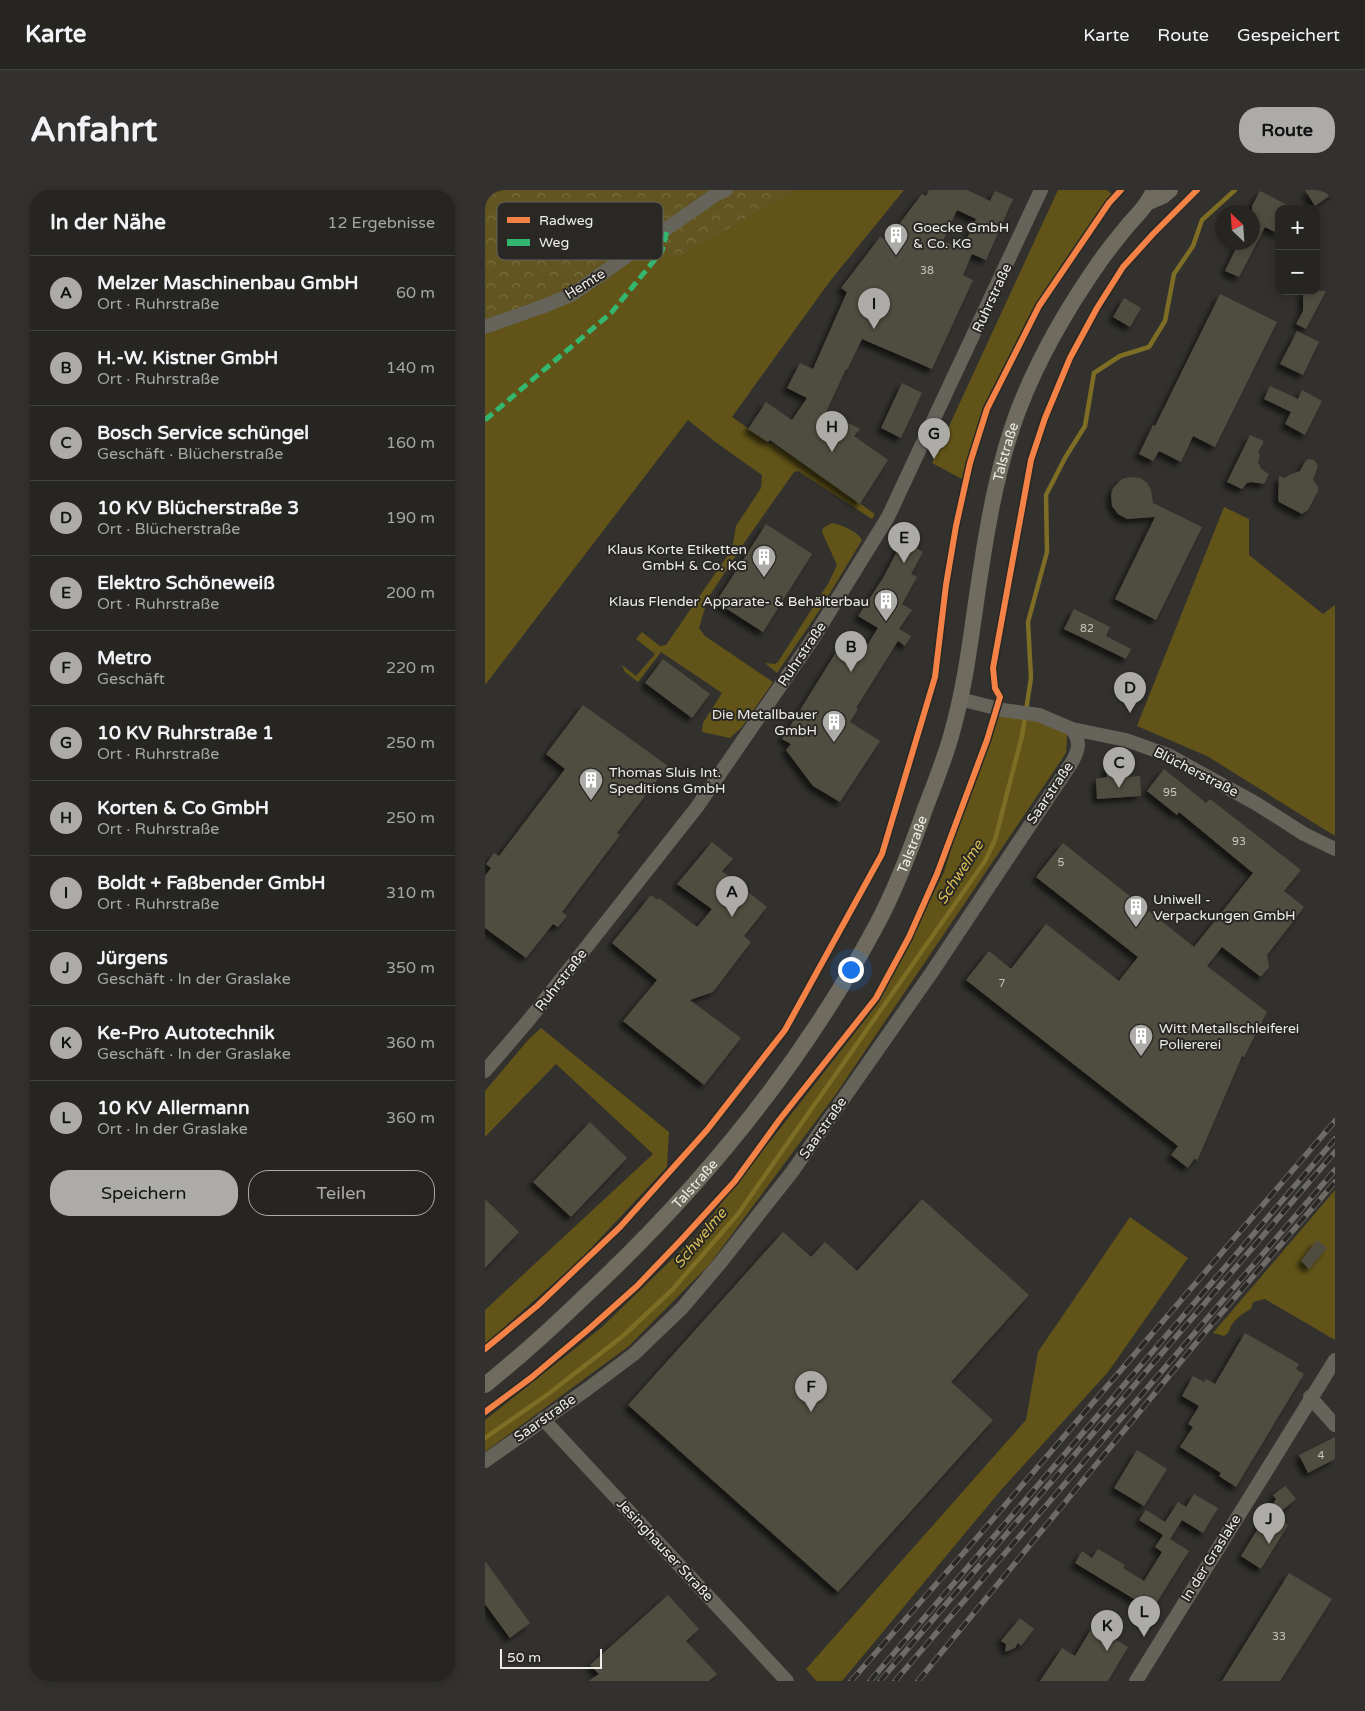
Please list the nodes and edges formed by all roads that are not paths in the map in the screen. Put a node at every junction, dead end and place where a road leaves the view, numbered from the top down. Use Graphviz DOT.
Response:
graph roads {
  1 [pos="726,190"];
  2 [pos="1041,190"];
  3 [pos="1170,190"];
  4 [pos="1151,196"];
  5 [pos="663,230"];
  6 [pos="620,260"];
  7 [pos="485,327"];
  8 [pos="960,699"];
  9 [pos="1072,729"];
  10 [pos="1335,849"];
  11 [pos="485,1071"];
  12 [pos="1335,1360"];
  13 [pos="485,1385"];
  14 [pos="1310,1397"];
  15 [pos="543,1419"];
  16 [pos="1335,1425"];
  17 [pos="485,1461"];
  18 [pos="787,1681"];
  19 [pos="1136,1681"];
  1 -- 5 [label="street, Hemte"];
  2 -- 11 [label="street, Ruhrstraße"];
  3 -- 4 [label="main road, Talstraße"];
  4 -- 8 [label="main road, Talstraße"];
  6 -- 7 [label="street, Hemte"];
  8 -- 9 [label="street, Blücherstraße"];
  8 -- 13 [label="main road, Talstraße"];
  9 -- 10 [label="street, Blücherstraße"];
  9 -- 15 [label="street, Saarstraße"];
  12 -- 14 [label="street, In der Graslake"];
  14 -- 16 [label="street"];
  14 -- 19 [label="street, In der Graslake"];
  15 -- 17 [label="street, Saarstraße"];
  15 -- 18 [label="street, Jesinghauser Straße"];
}
